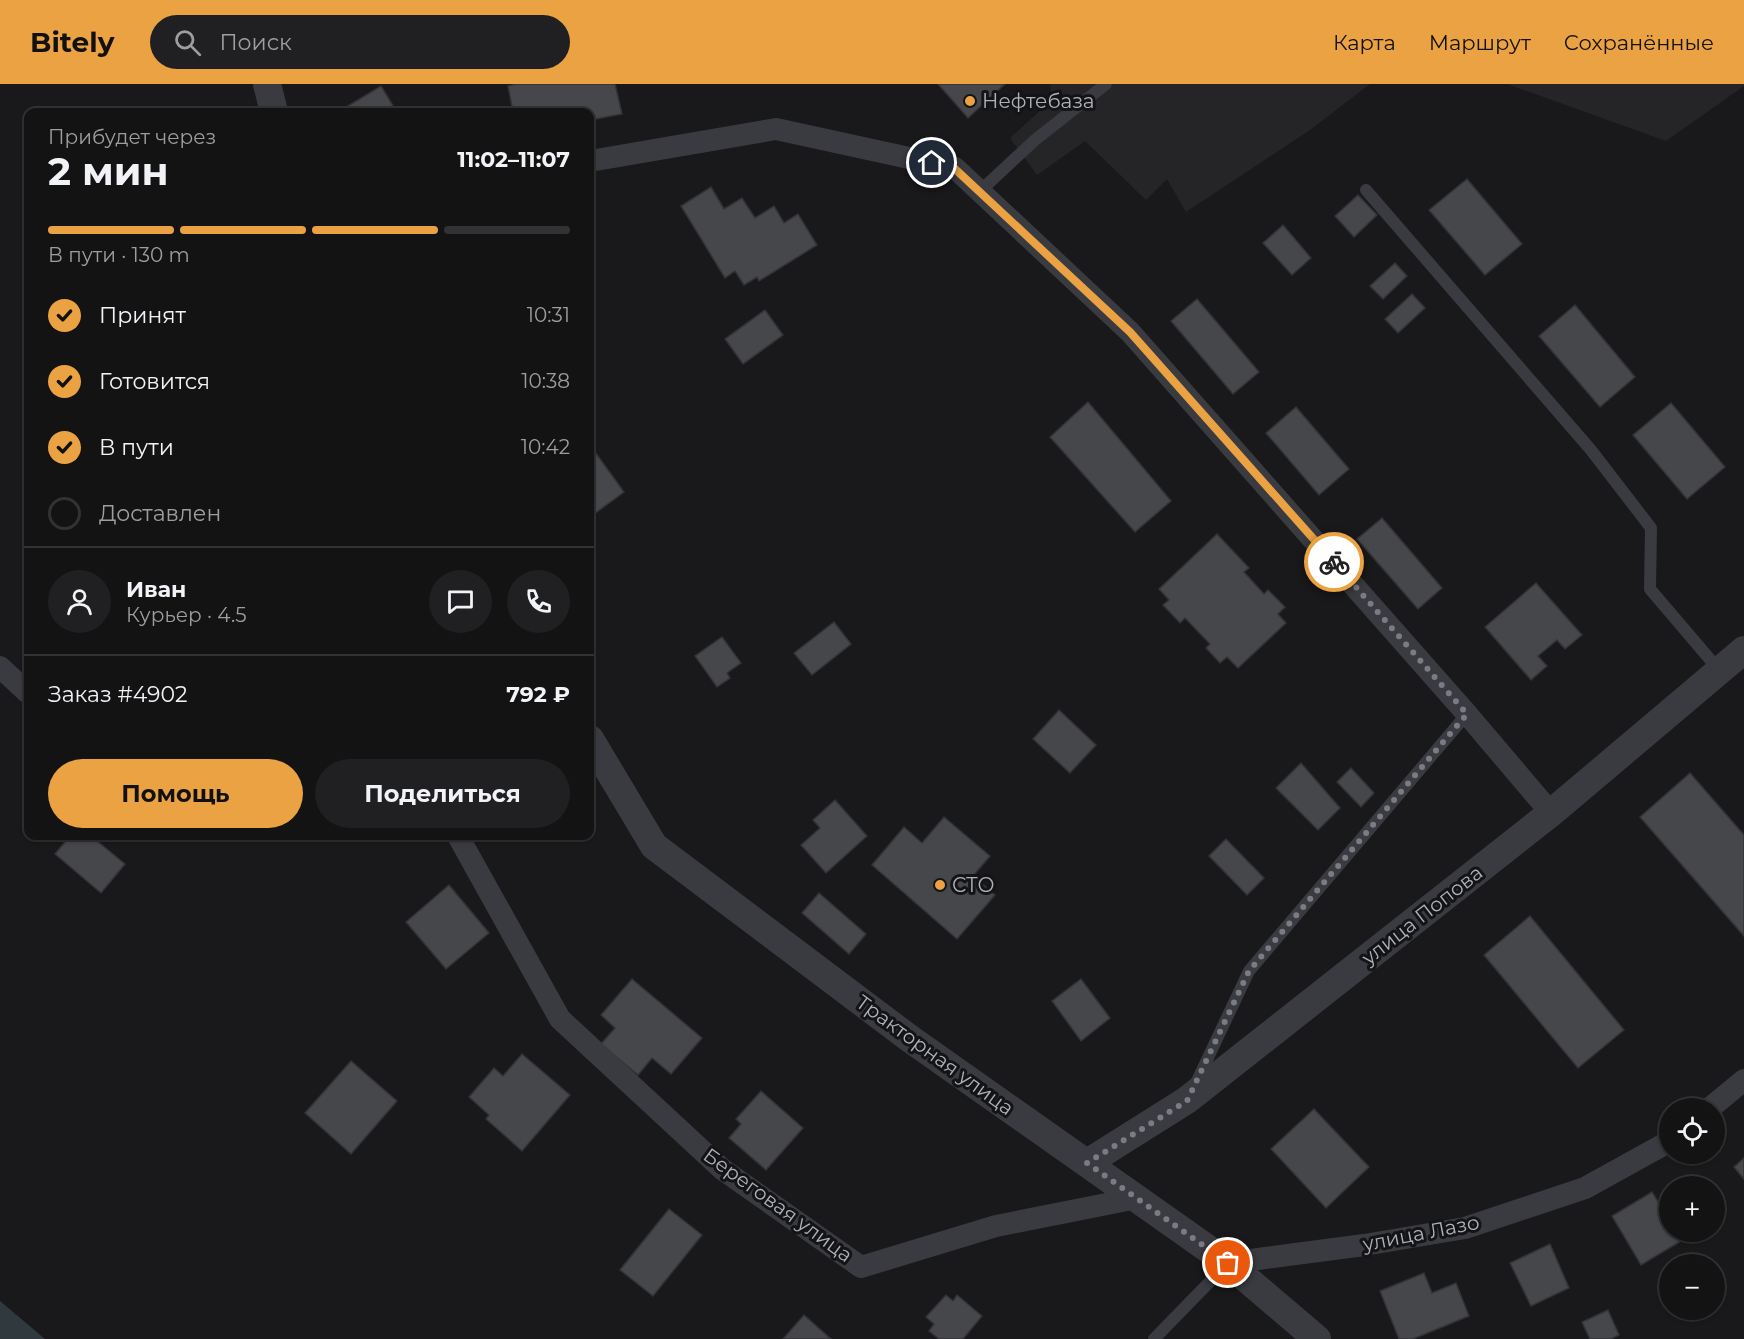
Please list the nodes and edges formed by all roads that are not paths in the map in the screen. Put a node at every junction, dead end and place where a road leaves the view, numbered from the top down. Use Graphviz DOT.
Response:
graph roads {
  1 [pos="267,84"];
  2 [pos="1104,84"];
  3 [pos="273,108"];
  4 [pos="594,160"];
  5 [pos="1366,190"];
  6 [pos="979,192"];
  7 [pos="1744,650"];
  8 [pos="0,667"];
  9 [pos="1719,670"];
  10 [pos="24,689"];
  11 [pos="1467,714"];
  12 [pos="594,746"];
  13 [pos="1551,813"];
  14 [pos="460,840"];
  15 [pos="1744,1080"];
  16 [pos="1722,1098"];
  17 [pos="1187,1101"];
  18 [pos="1659,1147"];
  19 [pos="1087,1163"];
  20 [pos="1137,1198"];
  21 [pos="1228,1263"];
  22 [pos="1154,1339"];
  23 [pos="1317,1339"];
  1 -- 3 [label="street"];
  2 -- 6 [label="lane"];
  4 -- 6 [label="street"];
  5 -- 9 [label="lane"];
  6 -- 11 [label="street"];
  7 -- 9 [label="street, улица Попова"];
  8 -- 10 [label="street"];
  9 -- 13 [label="street, улица Попова"];
  11 -- 13 [label="street"];
  11 -- 17 [label="lane"];
  12 -- 19 [label="street, Тракторная улица"];
  13 -- 17 [label="street, улица Попова"];
  14 -- 20 [label="street, Береговая улица"];
  15 -- 16 [label="street"];
  17 -- 19 [label="street, улица Попова"];
  18 -- 21 [label="street, улица Лазо"];
  19 -- 20 [label="street, Тракторная улица"];
  20 -- 21 [label="street, Тракторная улица"];
  21 -- 22 [label="lane"];
  21 -- 23 [label="street, Тракторная улица"];
}
